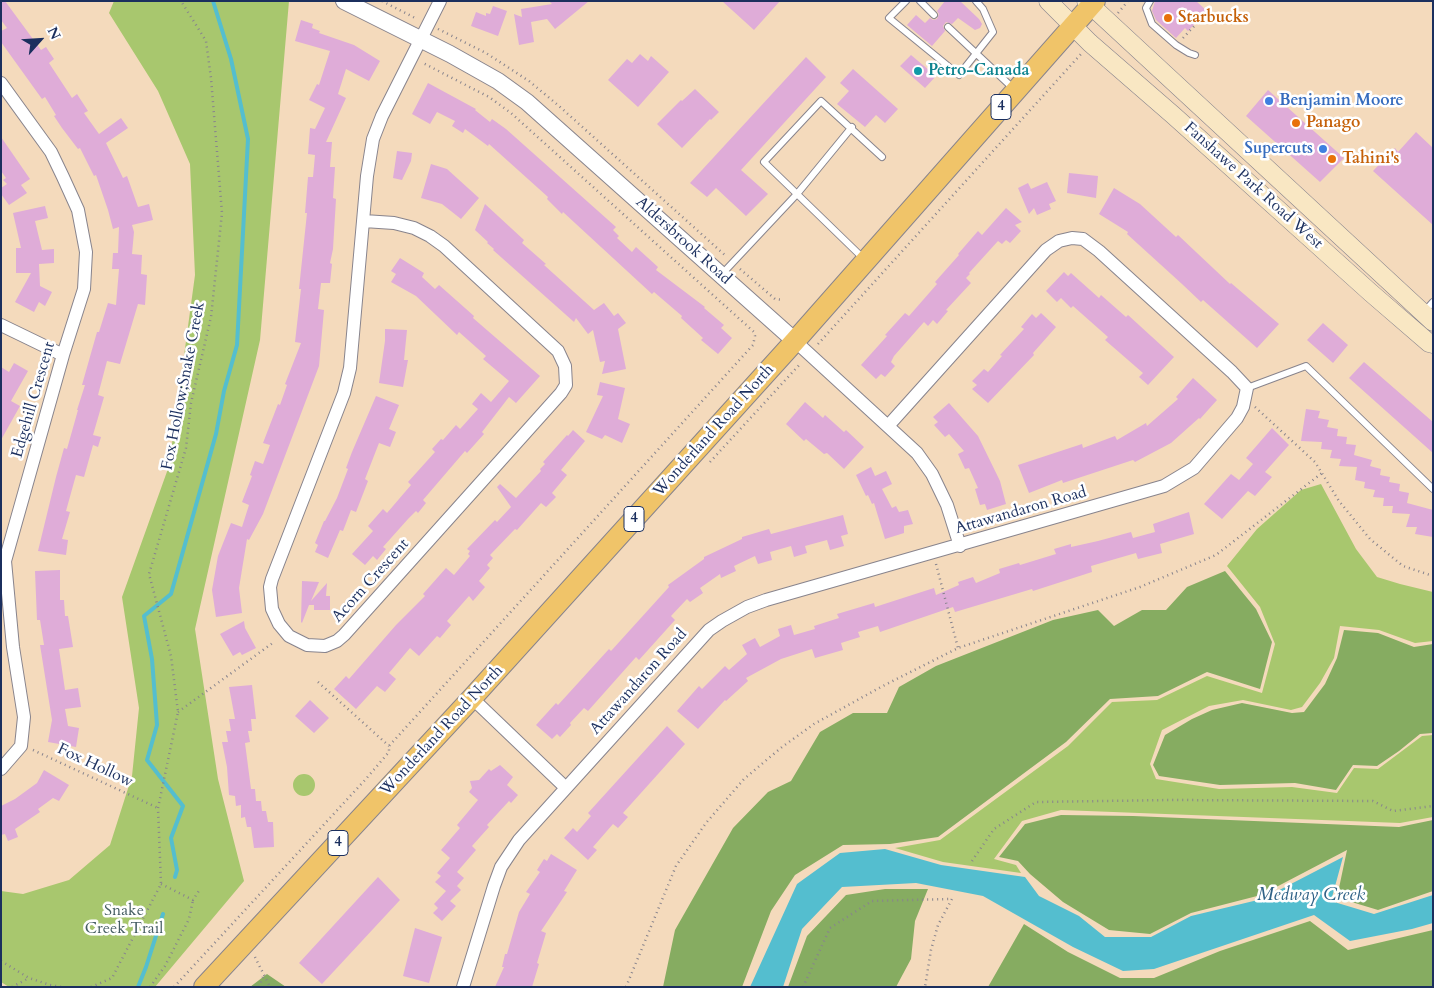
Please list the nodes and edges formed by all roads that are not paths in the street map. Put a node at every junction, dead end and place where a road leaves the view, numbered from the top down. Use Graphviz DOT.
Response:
graph roads {
  1 [pos="344,1"];
  2 [pos="440,1"];
  3 [pos="906,1"];
  4 [pos="920,1"];
  5 [pos="976,1"];
  6 [pos="1048,1"];
  7 [pos="1150,1"];
  8 [pos="1091,3"];
  9 [pos="934,15"];
  10 [pos="1074,27"];
  11 [pos="948,28"];
  12 [pos="420,40"];
  13 [pos="976,54"];
  14 [pos="1195,55"];
  15 [pos="1,83"];
  16 [pos="1016,90"];
  17 [pos="852,127"];
  18 [pos="882,157"];
  19 [pos="797,194"];
  20 [pos="364,221"];
  21 [pos="866,261"];
  22 [pos="722,275"];
  23 [pos="1430,312"];
  24 [pos="1,325"];
  25 [pos="795,341"];
  26 [pos="1433,344"];
  27 [pos="63,355"];
  28 [pos="1246,393"];
  29 [pos="888,426"];
  30 [pos="1433,488"];
  31 [pos="960,546"];
  32 [pos="3,561"];
  33 [pos="472,698"];
  34 [pos="1,770"];
  35 [pos="566,788"];
  36 [pos="204,987"];
  37 [pos="463,987"];
  1 -- 12 [label="street, Aldersbrook Road"];
  2 -- 12 [label="street, Acorn Crescent"];
  3 -- 13 [label="lane"];
  4 -- 9 [label="lane"];
  5 -- 13 [label="lane"];
  6 -- 10 [label="main road, Fanshawe Park Road West"];
  7 -- 14 [label="lane"];
  8 -- 10 [label="main road, Wonderland Road North / 4"];
  8 -- 23 [label="main road, Fanshawe Park Road West"];
  10 -- 16 [label="main road, Wonderland Road North / 4"];
  10 -- 26 [label="main road, Fanshawe Park Road West"];
  11 -- 13 [label="lane"];
  12 -- 20 [label="street, Acorn Crescent"];
  12 -- 22 [label="street, Aldersbrook Road"];
  13 -- 16 [label="lane"];
  15 -- 27 [label="street, Edgehill Crescent"];
  16 -- 21 [label="main road, Wonderland Road North / 4"];
  17 -- 18 [label="lane"];
  17 -- 19 [label="lane"];
  17 -- 19 [label="lane"];
  19 -- 21 [label="lane"];
  19 -- 22 [label="lane"];
  20 -- 20 [label="street, Acorn Crescent"];
  21 -- 25 [label="main road, Wonderland Road North / 4"];
  22 -- 25 [label="street, Aldersbrook Road"];
  24 -- 27 [label="street"];
  25 -- 29 [label="street, Aldersbrook Road"];
  25 -- 33 [label="main road, Wonderland Road North / 4"];
  27 -- 32 [label="street, Edgehill Crescent"];
  28 -- 29 [label="street"];
  28 -- 30 [label="lane"];
  28 -- 31 [label="street, Attawandaron Road"];
  29 -- 31 [label="street, Aldersbrook Road"];
  31 -- 35 [label="street, Attawandaron Road"];
  32 -- 34 [label="street, Edgehill Crescent"];
  33 -- 35 [label="street"];
  33 -- 36 [label="main road, Wonderland Road North / 4"];
  35 -- 37 [label="street, Attawandaron Road"];
}
